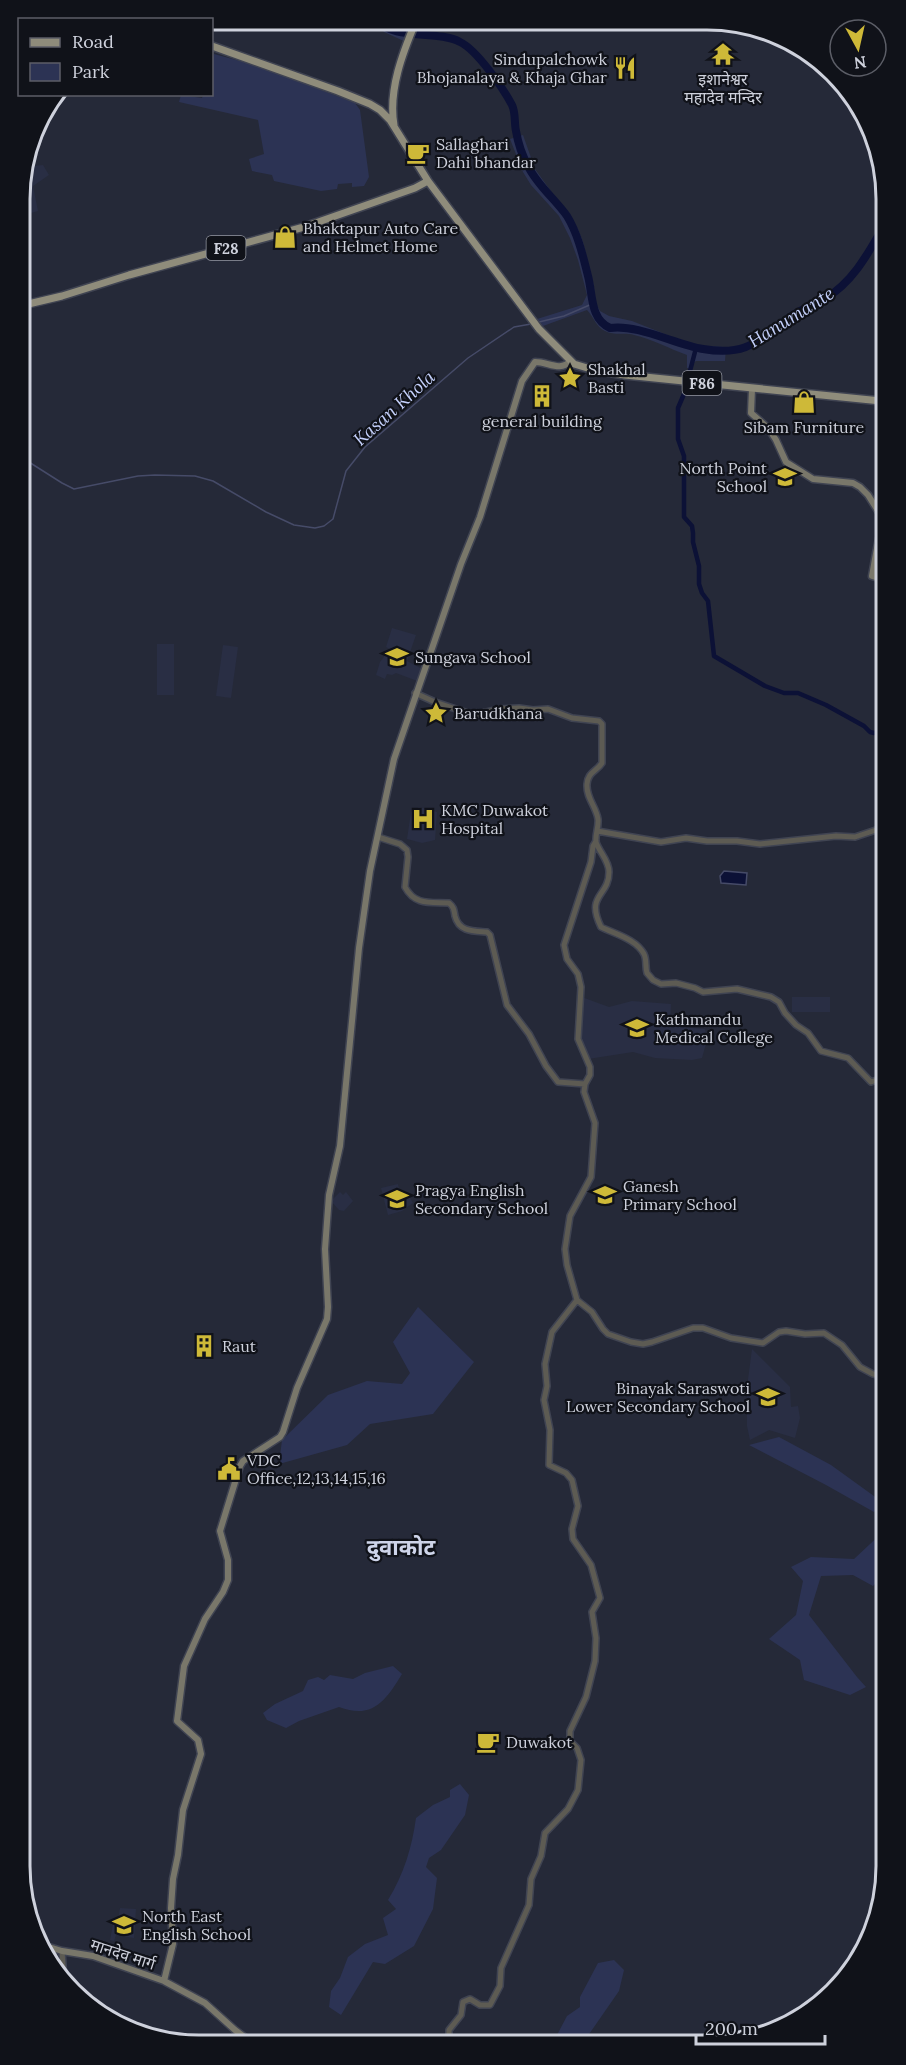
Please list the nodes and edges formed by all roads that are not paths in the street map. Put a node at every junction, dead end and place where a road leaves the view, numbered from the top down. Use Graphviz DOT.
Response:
graph roads {
  1 [pos="412,30"];
  2 [pos="213,46"];
  3 [pos="395,88"];
  4 [pos="392,102"];
  5 [pos="370,104"];
  6 [pos="380,110"];
  7 [pos="394,127"];
  8 [pos="429,181"];
  9 [pos="30,304"];
  10 [pos="571,361"];
  11 [pos="752,389"];
  12 [pos="876,401"];
  13 [pos="876,508"];
  14 [pos="876,545"];
  15 [pos="876,577"];
  16 [pos="415,693"];
  17 [pos="597,831"];
  18 [pos="876,831"];
  19 [pos="378,837"];
  20 [pos="596,840"];
  21 [pos="876,1080"];
  22 [pos="585,1084"];
  23 [pos="577,1300"];
  24 [pos="876,1375"];
  25 [pos="52,1948"];
  26 [pos="62,1951"];
  27 [pos="63,1966"];
  28 [pos="164,1981"];
  29 [pos="242,2035"];
  30 [pos="449,2035"];
  1 -- 3 [label="main road, F86"];
  2 -- 5 [label="main road"];
  3 -- 4 [label="main road, F86"];
  3 -- 5 [label="main road"];
  4 -- 6 [label="main road"];
  4 -- 7 [label="main road, F86"];
  5 -- 6 [label="main road"];
  6 -- 7 [label="main road"];
  7 -- 8 [label="main road, F86"];
  8 -- 9 [label="main road, F28"];
  8 -- 10 [label="main road, F86"];
  10 -- 11 [label="main road, F86"];
  10 -- 16 [label="main road"];
  11 -- 12 [label="main road, F86"];
  11 -- 13 [label="main road"];
  14 -- 15 [label="main road"];
  16 -- 17 [label="street"];
  16 -- 19 [label="main road"];
  17 -- 18 [label="street"];
  17 -- 20 [label="street"];
  19 -- 22 [label="street"];
  19 -- 28 [label="main road"];
  20 -- 21 [label="street"];
  20 -- 22 [label="street"];
  22 -- 23 [label="street"];
  23 -- 24 [label="street"];
  23 -- 30 [label="street"];
  25 -- 26 [label="main road, मानदेव मार्ग"];
  26 -- 27 [label="street"];
  26 -- 28 [label="main road, मानदेव मार्ग"];
  28 -- 29 [label="main road, मानदेव मार्ग"];
}
